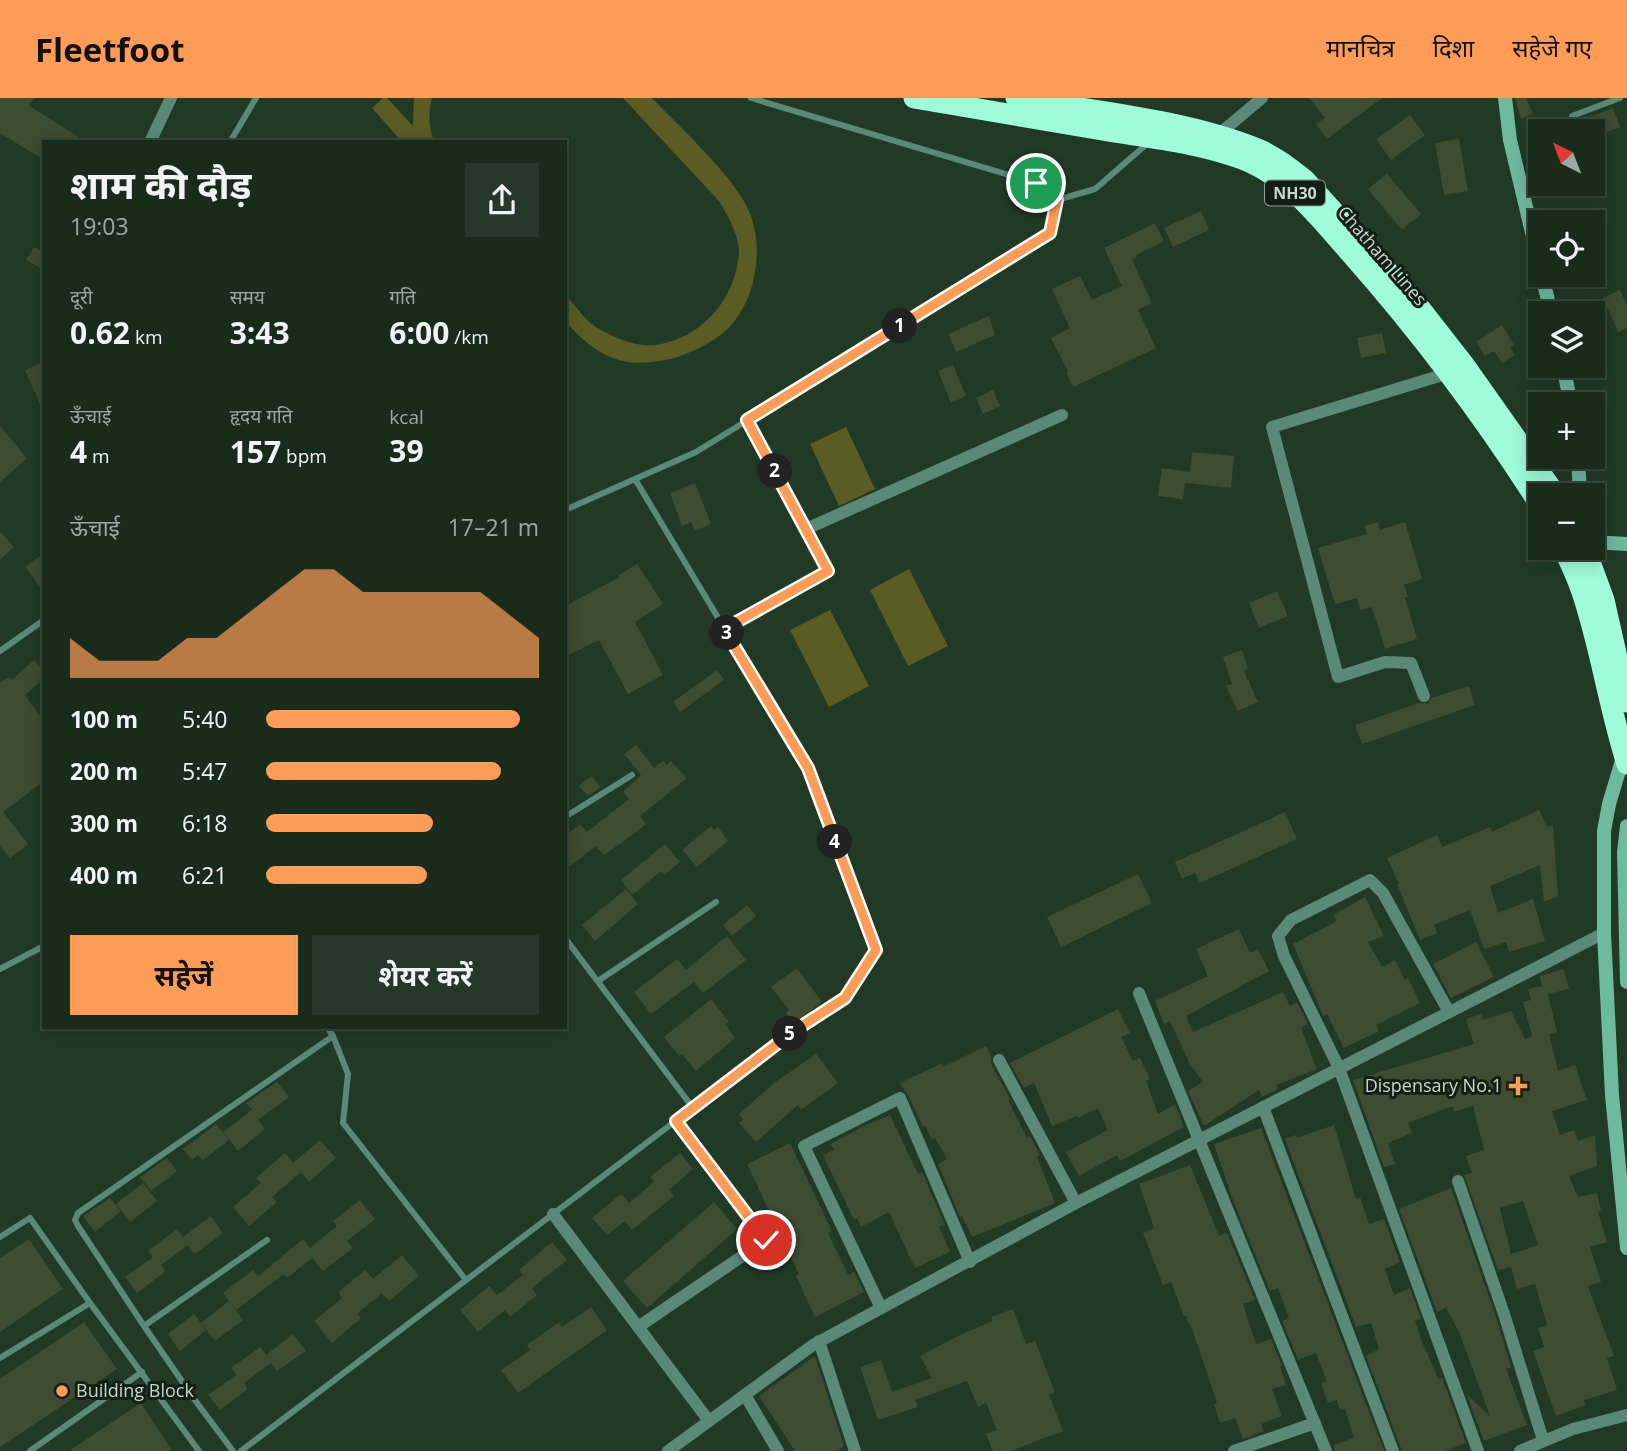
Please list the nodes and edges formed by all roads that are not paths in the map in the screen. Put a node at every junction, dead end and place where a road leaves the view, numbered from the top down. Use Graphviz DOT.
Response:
graph roads {
  1 [pos="171,98"];
  2 [pos="256,98"];
  3 [pos="751,98"];
  4 [pos="914,98"];
  5 [pos="1016,98"];
  6 [pos="1262,98"];
  7 [pos="1505,98"];
  8 [pos="1619,98"];
  9 [pos="1572,116"];
  10 [pos="1218,135"];
  11 [pos="1154,138"];
  12 [pos="151,140"];
  13 [pos="231,140"];
  14 [pos="1057,200"];
  15 [pos="1528,216"];
  16 [pos="1449,373"];
  17 [pos="1062,415"];
  18 [pos="747,420"];
  19 [pos="1528,444"];
  20 [pos="635,479"];
  21 [pos="1528,488"];
  22 [pos="567,509"];
  23 [pos="806,529"];
  24 [pos="1605,543"];
  25 [pos="1627,544"];
  26 [pos="1569,560"];
  27 [pos="1589,560"];
  28 [pos="42,623"];
  29 [pos="724,629"];
  30 [pos="0,651"];
  31 [pos="1424,695"];
  32 [pos="1627,702"];
  33 [pos="1625,759"];
  34 [pos="632,775"];
  35 [pos="567,816"];
  36 [pos="1627,826"];
  37 [pos="716,902"];
  38 [pos="1604,933"];
  39 [pos="567,941"];
  40 [pos="42,947"];
  41 [pos="0,969"];
  42 [pos="598,981"];
  43 [pos="1627,982"];
  44 [pos="1139,993"];
  45 [pos="1449,1013"];
  46 [pos="328,1029"];
  47 [pos="333,1036"];
  48 [pos="999,1060"];
  49 [pos="1339,1068"];
  50 [pos="1263,1107"];
  51 [pos="693,1108"];
  52 [pos="676,1121"];
  53 [pos="1198,1141"];
  54 [pos="1458,1181"];
  55 [pos="1076,1203"];
  56 [pos="553,1214"];
  57 [pos="0,1237"];
  58 [pos="267,1240"];
  59 [pos="1627,1248"];
  60 [pos="970,1262"];
  61 [pos="466,1280"];
  62 [pos="90,1303"];
  63 [pos="881,1308"];
  64 [pos="144,1326"];
  65 [pos="638,1327"];
  66 [pos="820,1341"];
  67 [pos="0,1358"];
  68 [pos="142,1372"];
  69 [pos="745,1395"];
  70 [pos="1627,1415"];
  71 [pos="709,1421"];
  72 [pos="1315,1423"];
  73 [pos="1543,1440"];
  74 [pos="852,1450"];
  75 [pos="30,1451"];
  76 [pos="200,1451"];
  77 [pos="233,1451"];
  78 [pos="241,1451"];
  79 [pos="668,1451"];
  80 [pos="778,1451"];
  81 [pos="1234,1451"];
  82 [pos="1326,1451"];
  83 [pos="1393,1451"];
  84 [pos="1478,1451"];
  85 [pos="1520,1451"];
  1 -- 12 [label="street"];
  2 -- 13 [label="lane"];
  3 -- 14 [label="lane"];
  4 -- 11 [label="highway, Chatham Lines / NH30"];
  5 -- 10 [label="highway, Chatham Lines / NH30"];
  6 -- 10 [label="street"];
  7 -- 15 [label="main road"];
  8 -- 9 [label="lane"];
  10 -- 19 [label="highway, Chatham Lines / NH30"];
  11 -- 14 [label="lane"];
  11 -- 16 [label="highway, Chatham Lines / NH30"];
  14 -- 18 [label="lane"];
  16 -- 21 [label="highway, Chatham Lines / NH30"];
  16 -- 31 [label="street"];
  17 -- 23 [label="street"];
  18 -- 20 [label="lane"];
  18 -- 23 [label="street"];
  20 -- 22 [label="lane"];
  20 -- 29 [label="lane"];
  23 -- 29 [label="street"];
  24 -- 25 [label="main road"];
  26 -- 33 [label="highway"];
  27 -- 32 [label="highway"];
  28 -- 30 [label="lane"];
  29 -- 51 [label="lane"];
  33 -- 38 [label="main road"];
  34 -- 35 [label="lane"];
  36 -- 43 [label="main road"];
  37 -- 42 [label="lane"];
  38 -- 45 [label="street"];
  38 -- 59 [label="main road"];
  39 -- 42 [label="lane"];
  40 -- 41 [label="lane"];
  42 -- 51 [label="lane"];
  44 -- 53 [label="street"];
  45 -- 49 [label="street"];
  45 -- 49 [label="street"];
  46 -- 47 [label="lane"];
  47 -- 61 [label="lane"];
  47 -- 64 [label="lane"];
  48 -- 55 [label="street"];
  49 -- 50 [label="street"];
  49 -- 84 [label="street"];
  50 -- 53 [label="street"];
  50 -- 83 [label="street"];
  51 -- 52 [label="lane"];
  52 -- 56 [label="lane"];
  52 -- 65 [label="street"];
  53 -- 55 [label="street"];
  53 -- 72 [label="street"];
  54 -- 73 [label="street"];
  55 -- 60 [label="street"];
  56 -- 61 [label="lane"];
  56 -- 65 [label="street"];
  57 -- 62 [label="lane"];
  58 -- 64 [label="lane"];
  60 -- 63 [label="street"];
  60 -- 63 [label="street"];
  61 -- 78 [label="lane"];
  62 -- 67 [label="lane"];
  62 -- 68 [label="lane"];
  63 -- 66 [label="street"];
  64 -- 77 [label="lane"];
  65 -- 71 [label="street"];
  66 -- 69 [label="street"];
  66 -- 74 [label="street"];
  68 -- 75 [label="lane"];
  68 -- 76 [label="lane"];
  69 -- 71 [label="street"];
  69 -- 80 [label="street"];
  70 -- 73 [label="street"];
  71 -- 79 [label="street"];
  72 -- 81 [label="street"];
  72 -- 82 [label="street"];
  73 -- 85 [label="street"];
}
